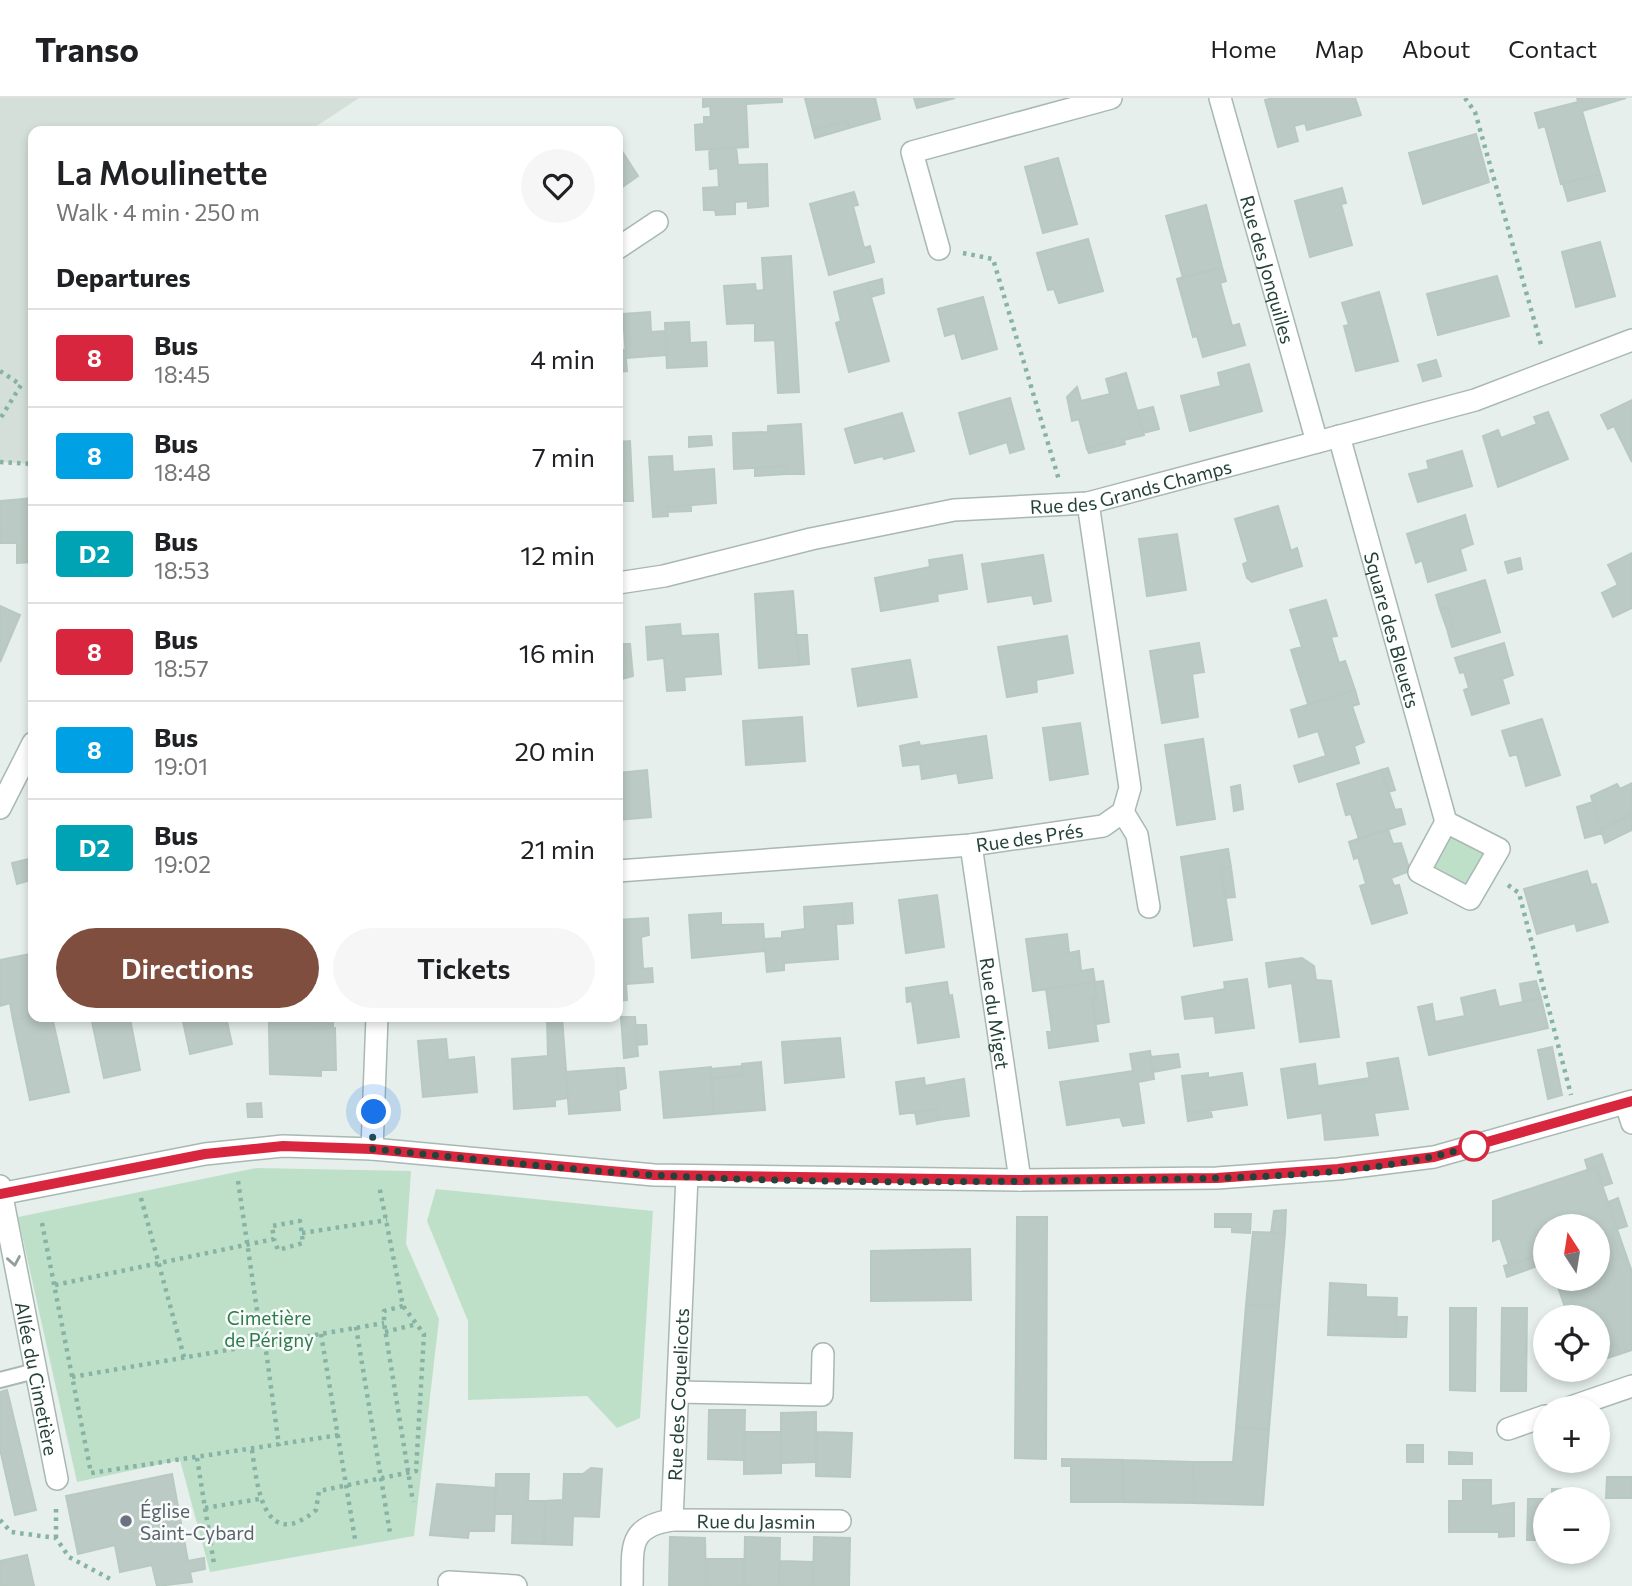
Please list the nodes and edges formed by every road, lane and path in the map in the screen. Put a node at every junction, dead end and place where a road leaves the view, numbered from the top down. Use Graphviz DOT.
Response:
graph roads {
  1 [pos="1111,98"];
  2 [pos="1220,98"];
  3 [pos="1465,98"];
  4 [pos="657,222"];
  5 [pos="623,245"];
  6 [pos="939,249"];
  7 [pos="1632,340"];
  8 [pos="0,371"];
  9 [pos="1549,372"];
  10 [pos="0,419"];
  11 [pos="1339,436"];
  12 [pos="1317,442"];
  13 [pos="0,462"];
  14 [pos="28,464"];
  15 [pos="1088,503"];
  16 [pos="1066,504"];
  17 [pos="623,582"];
  18 [pos="28,753"];
  19 [pos="0,808"];
  20 [pos="1124,812"];
  21 [pos="1447,822"];
  22 [pos="971,845"];
  23 [pos="623,871"];
  24 [pos="1486,872"];
  25 [pos="1149,907"];
  26 [pos="377,1022"];
  27 [pos="1630,1109"];
  28 [pos="1577,1119"];
  29 [pos="372,1149"];
  30 [pos="687,1176"];
  31 [pos="1020,1180"];
  32 [pos="238,1181"];
  33 [pos="379,1185"];
  34 [pos="1,1192"];
  35 [pos="141,1198"];
  36 [pos="387,1220"];
  37 [pos="42,1223"];
  38 [pos="302,1233"];
  39 [pos="274,1239"];
  40 [pos="248,1243"];
  41 [pos="159,1263"];
  42 [pos="55,1285"];
  43 [pos="403,1306"];
  44 [pos="384,1323"];
  45 [pos="417,1324"];
  46 [pos="356,1327"];
  47 [pos="385,1332"];
  48 [pos="321,1334"];
  49 [pos="263,1343"];
  50 [pos="823,1354"];
  51 [pos="184,1357"];
  52 [pos="35,1371"];
  53 [pos="72,1377"];
  54 [pos="0,1380"];
  55 [pos="1632,1386"];
  56 [pos="678,1392"];
  57 [pos="1603,1396"];
  58 [pos="1533,1420"];
  59 [pos="1508,1429"];
  60 [pos="340,1435"];
  61 [pos="279,1446"];
  62 [pos="252,1450"];
  63 [pos="197,1458"];
  64 [pos="410,1472"];
  65 [pos="380,1478"];
  66 [pos="57,1479"];
  67 [pos="348,1485"];
  68 [pos="259,1499"];
  69 [pos="413,1502"];
  70 [pos="205,1508"];
  71 [pos="0,1520"];
  72 [pos="672,1520"];
  73 [pos="840,1521"];
  74 [pos="390,1534"];
  75 [pos="55,1538"];
  76 [pos="355,1539"];
  77 [pos="214,1564"];
  78 [pos="112,1580"];
  79 [pos="449,1582"];
  80 [pos="516,1586"];
  81 [pos="632,1586"];
  1 -- 6 [label="street"];
  2 -- 12 [label="street, Rue des Jonquilles"];
  3 -- 9 [label="path"];
  4 -- 5 [label="street"];
  6 -- 16 [label="path"];
  7 -- 9 [label="street, Rue des Grands Champs"];
  8 -- 10 [label="path"];
  9 -- 11 [label="street, Rue des Grands Champs"];
  11 -- 12 [label="street, Rue des Grands Champs"];
  11 -- 21 [label="street, Square des Bleuets"];
  12 -- 15 [label="street, Rue des Grands Champs"];
  13 -- 14 [label="path"];
  15 -- 16 [label="street, Rue des Grands Champs"];
  15 -- 20 [label="street"];
  16 -- 17 [label="street, Rue des Grands Champs"];
  18 -- 19 [label="street"];
  20 -- 22 [label="street, Rue des Prés"];
  20 -- 25 [label="street"];
  21 -- 24 [label="street"];
  21 -- 24 [label="street"];
  22 -- 23 [label="street, Rue des Prés"];
  22 -- 31 [label="street, Rue du Miget"];
  24 -- 28 [label="path"];
  26 -- 29 [label="street"];
  27 -- 28 [label="street"];
  28 -- 31 [label="street"];
  29 -- 30 [label="street"];
  29 -- 34 [label="street"];
  30 -- 31 [label="street"];
  30 -- 56 [label="street, Rue des Coquelicots"];
  32 -- 40 [label="path"];
  33 -- 36 [label="path"];
  34 -- 52 [label="street, Allée du Cimetière, one-way"];
  35 -- 41 [label="path"];
  36 -- 38 [label="path"];
  36 -- 43 [label="path"];
  37 -- 42 [label="path"];
  38 -- 39 [label="path"];
  38 -- 39 [label="path"];
  39 -- 40 [label="path"];
  40 -- 41 [label="path"];
  40 -- 49 [label="path"];
  41 -- 42 [label="path"];
  41 -- 51 [label="path"];
  42 -- 53 [label="path"];
  43 -- 44 [label="path"];
  43 -- 45 [label="path"];
  44 -- 46 [label="path"];
  44 -- 47 [label="path"];
  45 -- 47 [label="path"];
  45 -- 64 [label="path"];
  46 -- 49 [label="path"];
  46 -- 65 [label="path"];
  47 -- 64 [label="path"];
  48 -- 60 [label="path"];
  49 -- 51 [label="path"];
  49 -- 61 [label="path"];
  50 -- 56 [label="street"];
  51 -- 53 [label="path"];
  52 -- 54 [label="lane"];
  52 -- 66 [label="street, Allée du Cimetière"];
  53 -- 63 [label="path"];
  55 -- 57 [label="street"];
  56 -- 72 [label="street, Rue des Coquelicots"];
  58 -- 59 [label="street"];
  60 -- 61 [label="path"];
  60 -- 67 [label="path"];
  61 -- 62 [label="path"];
  62 -- 63 [label="path"];
  62 -- 68 [label="path"];
  63 -- 70 [label="path"];
  64 -- 65 [label="path"];
  64 -- 69 [label="path"];
  65 -- 67 [label="path"];
  65 -- 74 [label="path"];
  66 -- 75 [label="path"];
  67 -- 68 [label="path"];
  67 -- 76 [label="path"];
  68 -- 70 [label="path"];
  70 -- 77 [label="path"];
  71 -- 75 [label="path"];
  72 -- 73 [label="street, Rue du Jasmin"];
  72 -- 81 [label="street"];
  75 -- 78 [label="path"];
  79 -- 80 [label="street"];
}
